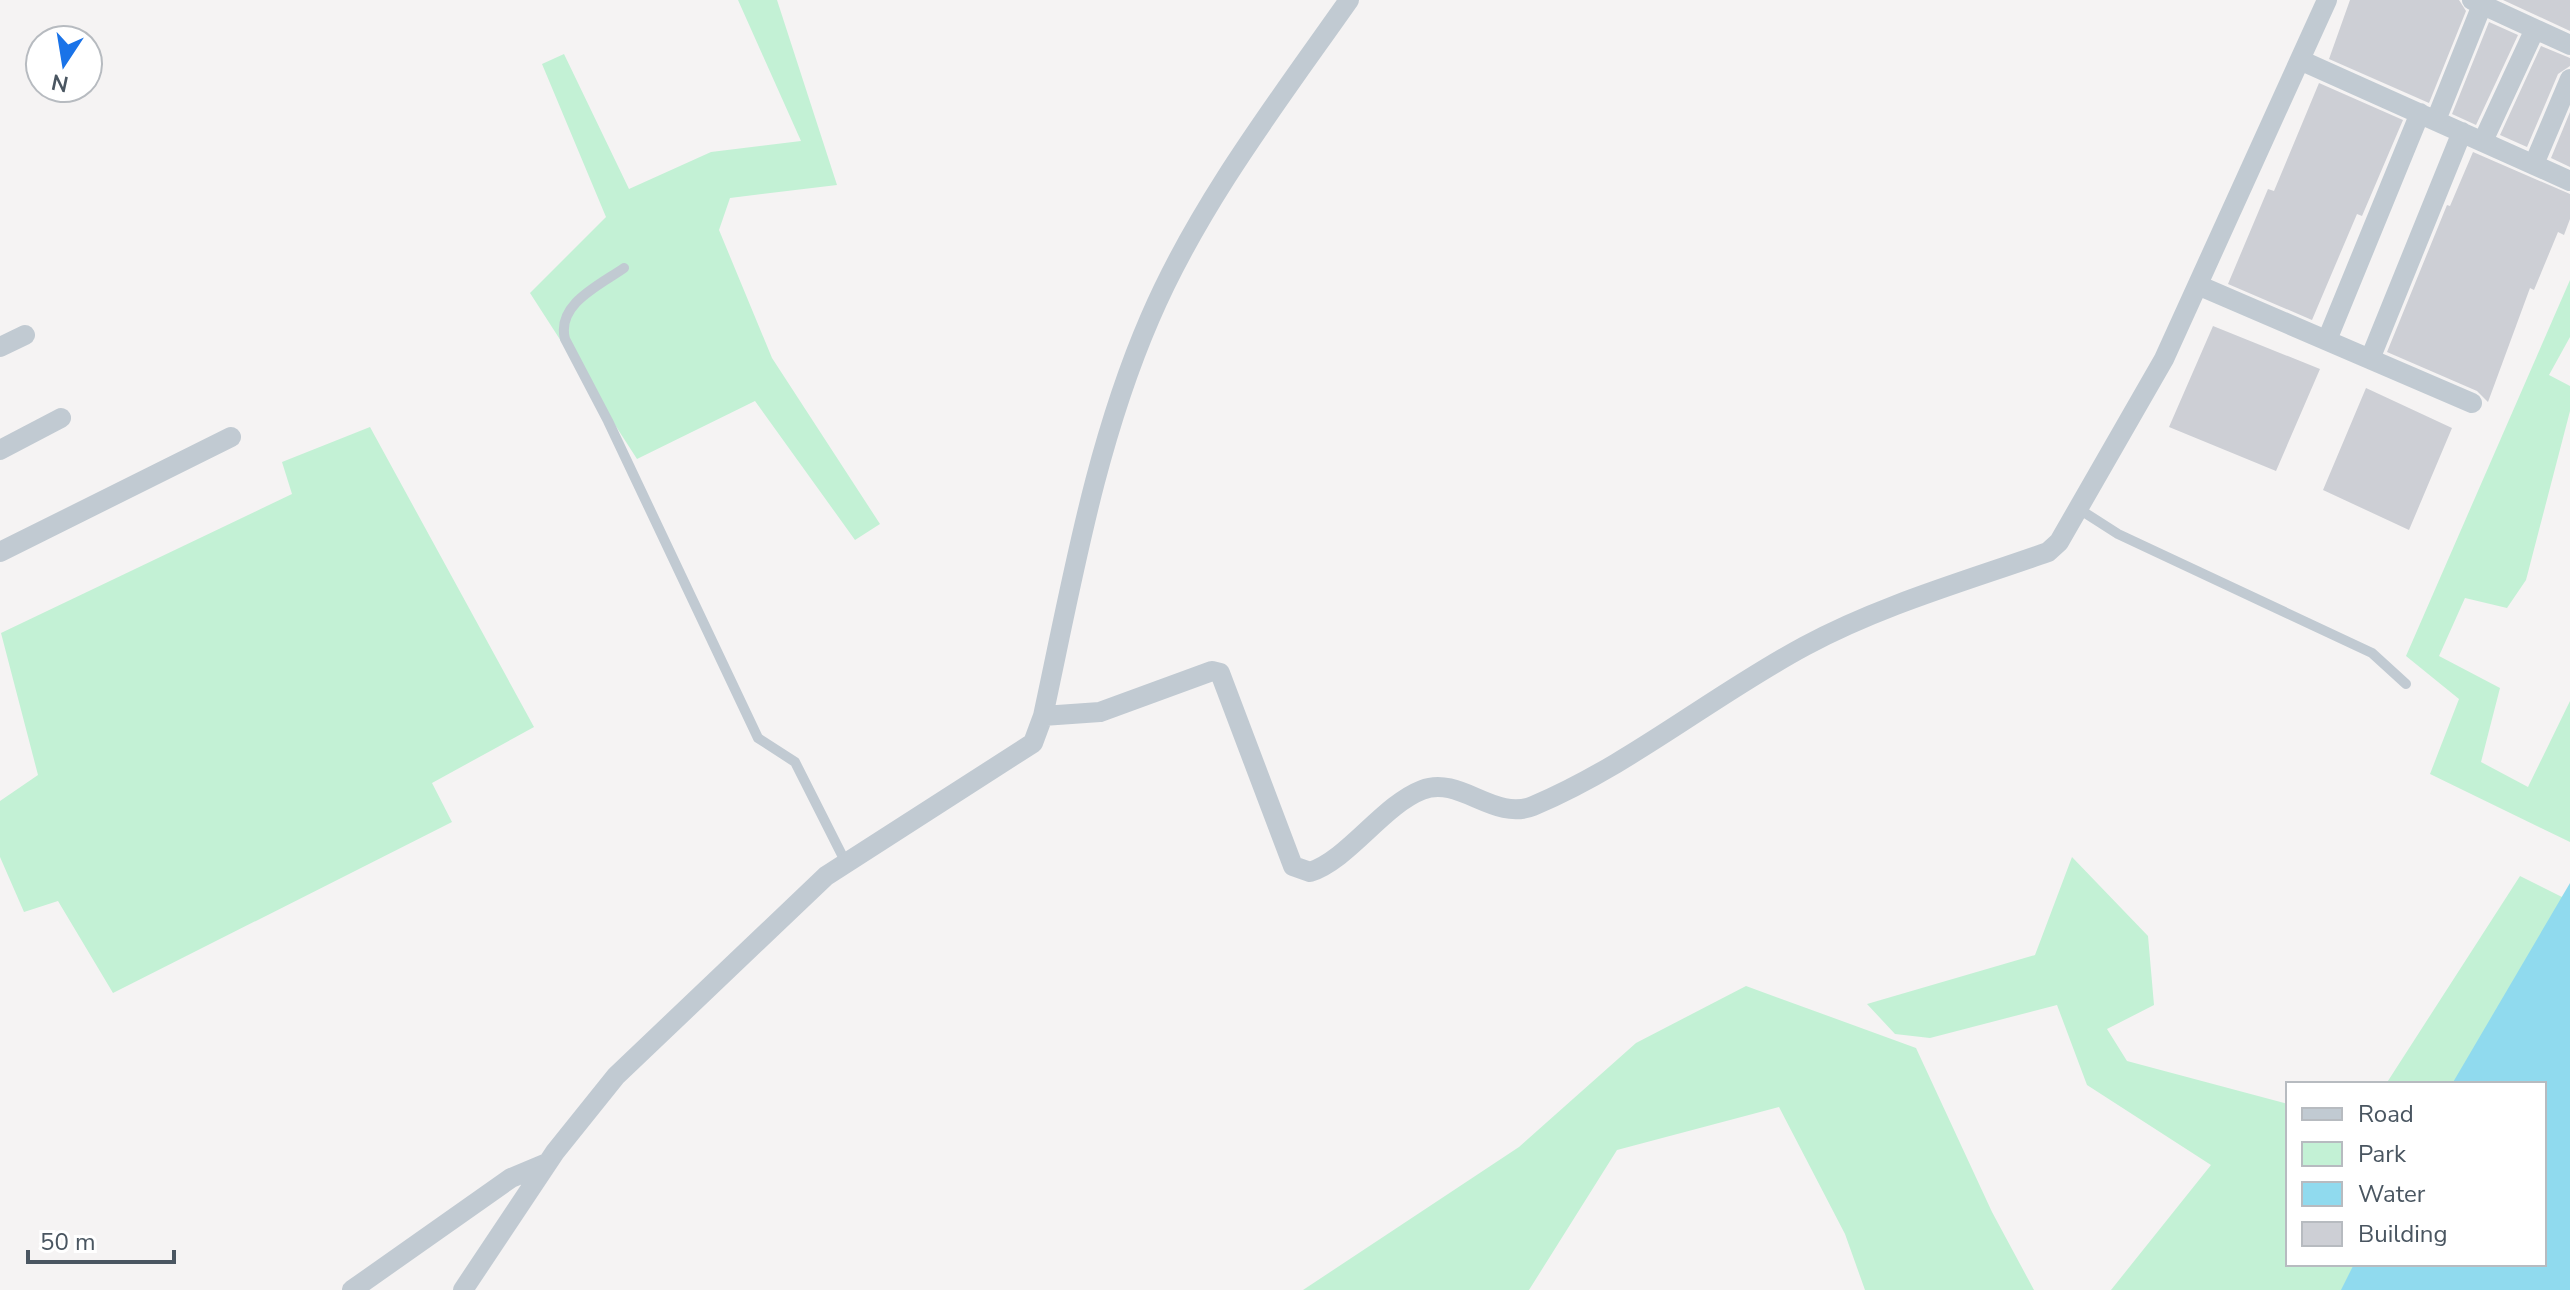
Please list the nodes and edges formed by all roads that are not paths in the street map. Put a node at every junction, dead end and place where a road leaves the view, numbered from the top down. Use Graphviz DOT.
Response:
graph roads {
  1 [pos="1349,0"];
  2 [pos="2327,0"];
  3 [pos="2476,2"];
  4 [pos="2535,29"];
  5 [pos="2570,45"];
  6 [pos="2300,60"];
  7 [pos="2570,79"];
  8 [pos="2428,117"];
  9 [pos="2462,132"];
  10 [pos="2483,141"];
  11 [pos="2534,164"];
  12 [pos="2570,181"];
  13 [pos="624,268"];
  14 [pos="2200,286"];
  15 [pos="25,335"];
  16 [pos="2327,340"];
  17 [pos="0,347"];
  18 [pos="2370,359"];
  19 [pos="2472,403"];
  20 [pos="61,418"];
  21 [pos="231,437"];
  22 [pos="0,450"];
  23 [pos="2079,509"];
  24 [pos="0,552"];
  25 [pos="2406,684"];
  26 [pos="1043,716"];
  27 [pos="846,863"];
  28 [pos="547,1163"];
  29 [pos="352,1290"];
  30 [pos="463,1290"];
  1 -- 26 [label="street"];
  2 -- 6 [label="street"];
  3 -- 4 [label="street"];
  3 -- 8 [label="street"];
  4 -- 5 [label="street"];
  4 -- 10 [label="street"];
  6 -- 8 [label="street"];
  6 -- 14 [label="street"];
  7 -- 11 [label="street"];
  8 -- 9 [label="street"];
  8 -- 16 [label="street"];
  9 -- 10 [label="street"];
  9 -- 18 [label="street"];
  10 -- 11 [label="street"];
  11 -- 12 [label="street"];
  13 -- 27 [label="lane"];
  14 -- 16 [label="street"];
  14 -- 23 [label="street"];
  15 -- 17 [label="street"];
  16 -- 18 [label="street"];
  18 -- 19 [label="street"];
  20 -- 22 [label="street"];
  21 -- 24 [label="street"];
  23 -- 25 [label="lane"];
  23 -- 26 [label="street"];
  26 -- 27 [label="street"];
  27 -- 28 [label="street"];
  28 -- 29 [label="street"];
  28 -- 30 [label="street"];
}
